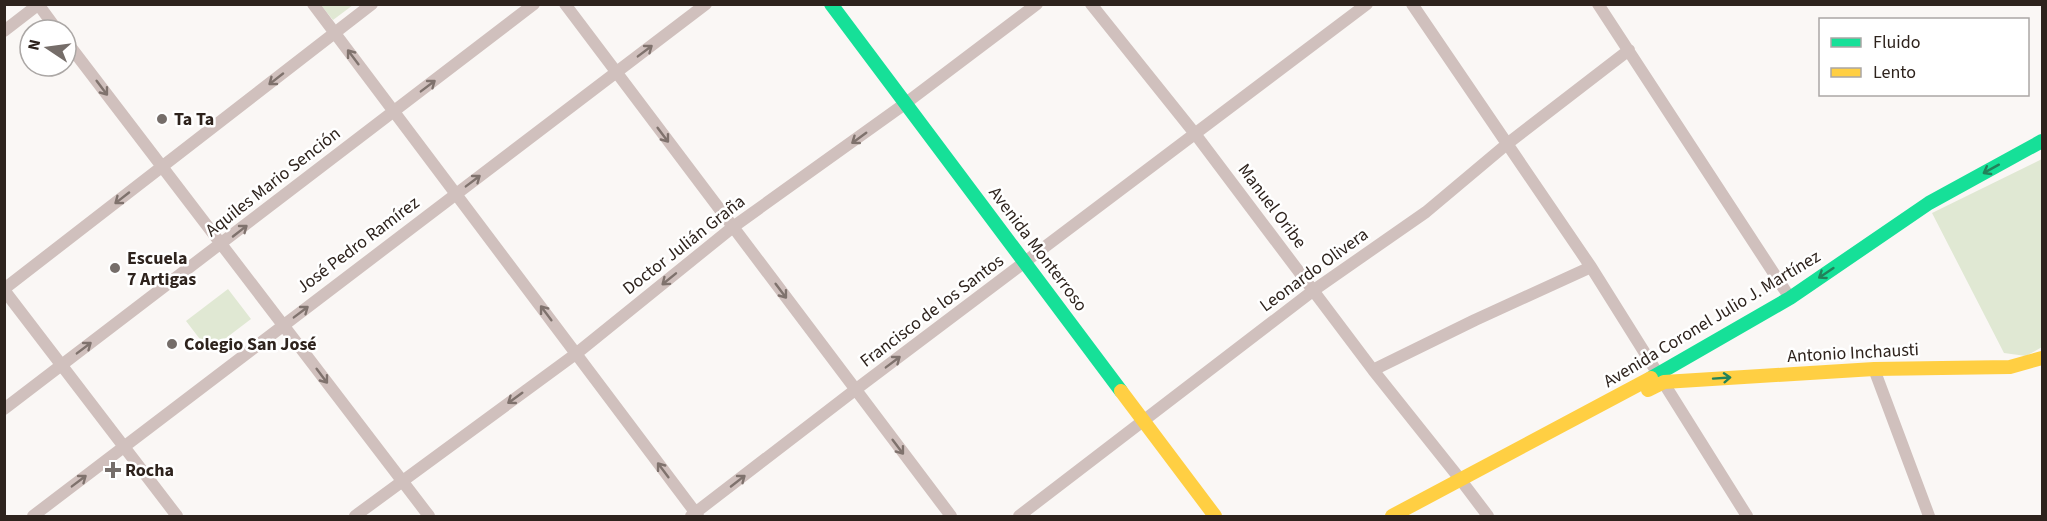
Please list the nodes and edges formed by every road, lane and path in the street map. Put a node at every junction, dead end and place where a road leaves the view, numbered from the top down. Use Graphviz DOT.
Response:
graph roads {
  1 [pos="313,4"];
  2 [pos="372,4"];
  3 [pos="534,4"];
  4 [pos="565,4"];
  5 [pos="706,4"];
  6 [pos="831,4"];
  7 [pos="1037,4"];
  8 [pos="1090,4"];
  9 [pos="1367,4"];
  10 [pos="1412,4"];
  11 [pos="1598,4"];
  12 [pos="39,5"];
  13 [pos="48,18"];
  14 [pos="4,31"];
  15 [pos="335,33"];
  16 [pos="1629,50"];
  17 [pos="78,57"];
  18 [pos="616,72"];
  19 [pos="906,104"];
  20 [pos="394,111"];
  21 [pos="1196,135"];
  22 [pos="2043,141"];
  23 [pos="1507,144"];
  24 [pos="162,167"];
  25 [pos="456,194"];
  26 [pos="733,227"];
  27 [pos="222,245"];
  28 [pos="1026,263"];
  29 [pos="1591,267"];
  30 [pos="4,289"];
  31 [pos="1314,290"];
  32 [pos="1790,298"];
  33 [pos="283,325"];
  34 [pos="577,353"];
  35 [pos="2043,358"];
  36 [pos="62,365"];
  37 [pos="1874,369"];
  38 [pos="1373,370"];
  39 [pos="1661,378"];
  40 [pos="855,390"];
  41 [pos="4,409"];
  42 [pos="1144,421"];
  43 [pos="124,448"];
  44 [pos="402,481"];
  45 [pos="1463,483"];
  46 [pos="695,515"];
  47 [pos="33,516"];
  48 [pos="177,516"];
  49 [pos="355,516"];
  50 [pos="429,516"];
  51 [pos="951,516"];
  52 [pos="1019,516"];
  53 [pos="1215,516"];
  54 [pos="1392,516"];
  55 [pos="1413,516"];
  56 [pos="1488,516"];
  57 [pos="1747,516"];
  58 [pos="1929,516"];
  1 -- 15 [label="street"];
  2 -- 15 [label="street"];
  20 -- 3 [label="street, Aquiles Mario Sención, one-way"];
  4 -- 18 [label="street"];
  18 -- 5 [label="street, José Pedro Ramírez, one-way"];
  6 -- 19 [label="street, Avenida Monterroso"];
  7 -- 19 [label="street, Doctor Julián Graña"];
  8 -- 21 [label="street, Manuel Oribe"];
  9 -- 21 [label="street, Francisco de los Santos"];
  10 -- 23 [label="street"];
  11 -- 16 [label="street"];
  12 -- 13 [label="street"];
  12 -- 14 [label="street"];
  20 -- 15 [label="street, one-way"];
  15 -- 24 [label="street, one-way"];
  16 -- 23 [label="street, Leonardo Olivera"];
  16 -- 32 [label="street"];
  17 -- 24 [label="street, one-way"];
  25 -- 18 [label="street, José Pedro Ramírez, one-way"];
  18 -- 26 [label="street, one-way"];
  19 -- 26 [label="street, Doctor Julián Graña, one-way"];
  19 -- 28 [label="street, Avenida Monterroso"];
  20 -- 25 [label="street"];
  27 -- 20 [label="street, Aquiles Mario Sención, one-way"];
  21 -- 28 [label="street, Francisco de los Santos"];
  21 -- 31 [label="street, Manuel Oribe"];
  22 -- 32 [label="street, Avenida Coronel Julio J. Martínez, one-way"];
  23 -- 29 [label="street"];
  23 -- 31 [label="street, Leonardo Olivera"];
  24 -- 27 [label="street"];
  24 -- 30 [label="street, one-way"];
  33 -- 25 [label="street, José Pedro Ramírez, one-way"];
  34 -- 25 [label="street, one-way"];
  26 -- 34 [label="street, Doctor Julián Graña, one-way"];
  26 -- 40 [label="street, one-way"];
  27 -- 33 [label="street"];
  36 -- 27 [label="street, Aquiles Mario Sención, one-way"];
  40 -- 28 [label="street, Francisco de los Santos, one-way"];
  28 -- 42 [label="street, Avenida Monterroso"];
  29 -- 38 [label="street"];
  29 -- 39 [label="street"];
  30 -- 36 [label="street"];
  31 -- 38 [label="street, Manuel Oribe"];
  31 -- 42 [label="street, Leonardo Olivera"];
  32 -- 39 [label="street, Avenida Coronel Julio J. Martínez"];
  33 -- 43 [label="street, José Pedro Ramírez"];
  33 -- 44 [label="street, one-way"];
  34 -- 44 [label="street, Doctor Julián Graña, one-way"];
  46 -- 34 [label="street, one-way"];
  35 -- 37 [label="street, Antonio Inchausti"];
  36 -- 41 [label="street, Aquiles Mario Sención"];
  36 -- 43 [label="street"];
  39 -- 37 [label="street, Antonio Inchausti, one-way"];
  37 -- 58 [label="street"];
  38 -- 45 [label="street, Manuel Oribe"];
  39 -- 45 [label="street, Avenida Coronel Julio J. Martínez"];
  39 -- 57 [label="street"];
  46 -- 40 [label="street, Francisco de los Santos, one-way"];
  40 -- 51 [label="street, one-way"];
  42 -- 52 [label="street, Leonardo Olivera"];
  42 -- 53 [label="street, Avenida Monterroso"];
  47 -- 43 [label="street, José Pedro Ramírez, one-way"];
  43 -- 48 [label="street"];
  44 -- 49 [label="street, Doctor Julián Graña"];
  44 -- 50 [label="street"];
  45 -- 54 [label="street, Avenida Coronel Julio J. Martínez"];
  45 -- 55 [label="street, Avenida Coronel Julio J. Martínez"];
  45 -- 56 [label="street, Manuel Oribe"];
}
